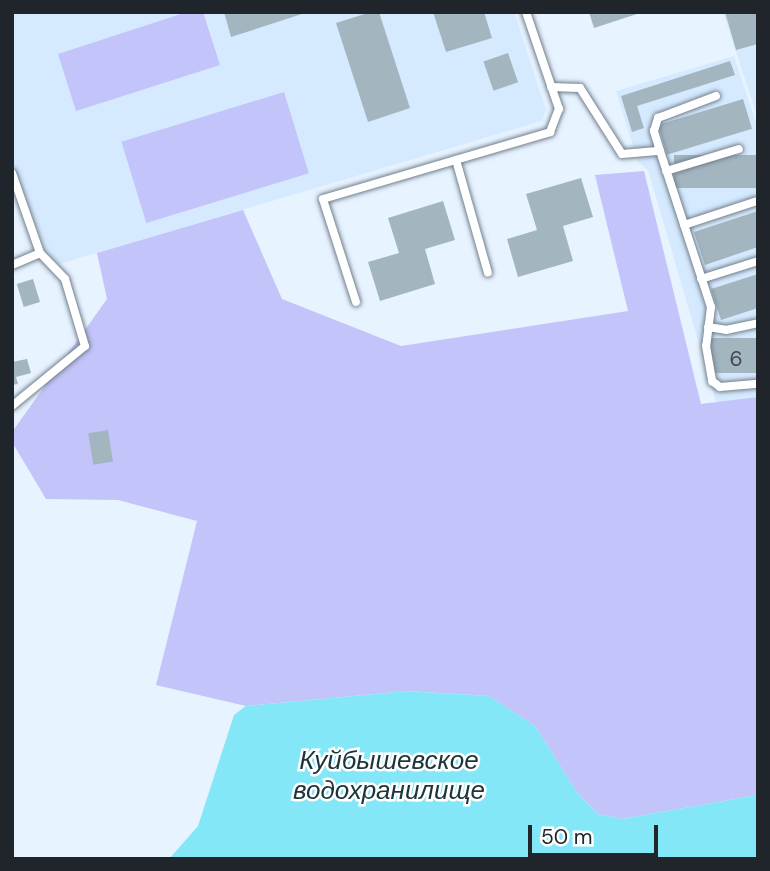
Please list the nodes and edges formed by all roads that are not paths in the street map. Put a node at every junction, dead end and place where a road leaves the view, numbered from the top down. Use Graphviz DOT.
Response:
graph roads {
  1 [pos="526,12"];
  2 [pos="551,87"];
  3 [pos="716,96"];
  4 [pos="739,149"];
  5 [pos="660,151"];
  6 [pos="456,160"];
  7 [pos="666,171"];
  8 [pos="12,173"];
  9 [pos="757,201"];
  10 [pos="684,225"];
  11 [pos="40,253"];
  12 [pos="758,261"];
  13 [pos="12,265"];
  14 [pos="488,273"];
  15 [pos="701,279"];
  16 [pos="356,302"];
  17 [pos="758,323"];
  18 [pos="708,327"];
  19 [pos="758,384"];
  20 [pos="12,407"];
  1 -- 2 [label="lane"];
  2 -- 5 [label="lane"];
  2 -- 6 [label="lane"];
  3 -- 5 [label="lane"];
  4 -- 7 [label="lane"];
  5 -- 7 [label="lane"];
  6 -- 14 [label="lane"];
  6 -- 16 [label="lane"];
  7 -- 10 [label="lane"];
  8 -- 11 [label="lane"];
  9 -- 10 [label="lane"];
  10 -- 15 [label="lane"];
  11 -- 13 [label="lane"];
  11 -- 20 [label="lane"];
  12 -- 15 [label="lane"];
  15 -- 18 [label="lane"];
  17 -- 18 [label="lane"];
  18 -- 19 [label="lane"];
}
